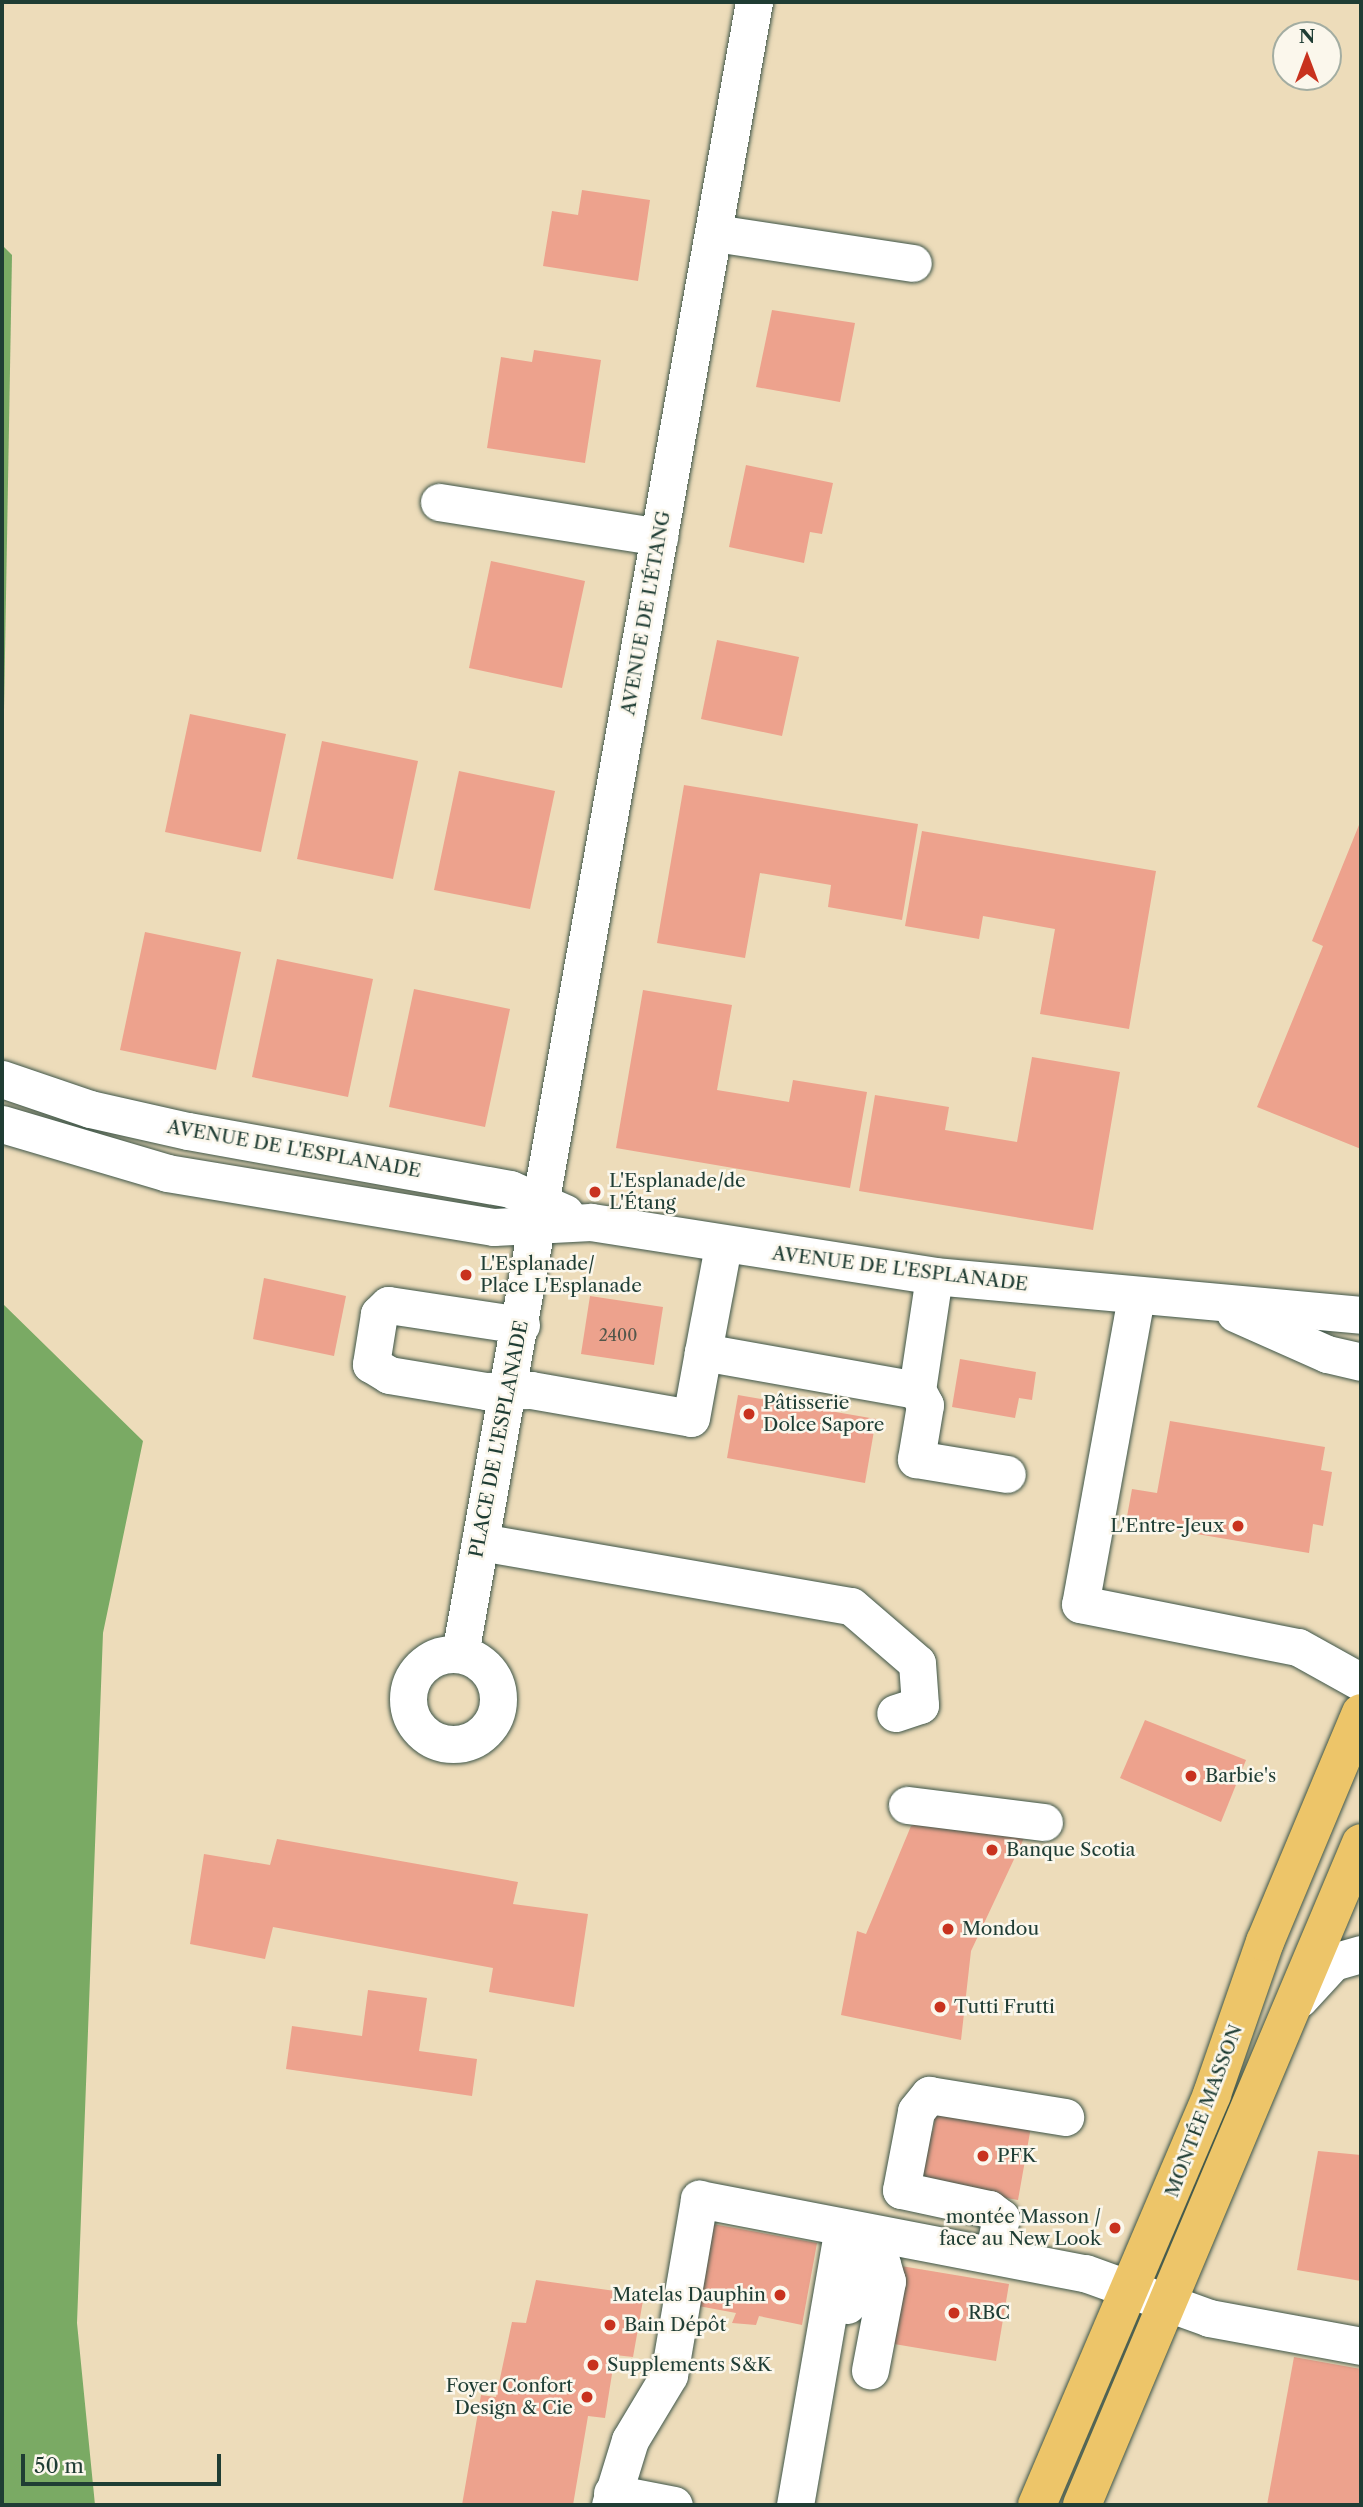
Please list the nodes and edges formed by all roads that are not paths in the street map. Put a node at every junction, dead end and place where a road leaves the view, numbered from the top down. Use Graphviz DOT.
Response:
graph roads {
  1 [pos="754,2"];
  2 [pos="715,233"];
  3 [pos="913,263"];
  4 [pos="439,502"];
  5 [pos="659,537"];
  6 [pos="2,1079"];
  7 [pos="2,1124"];
  8 [pos="541,1214"];
  9 [pos="723,1246"];
  10 [pos="934,1276"];
  11 [pos="1136,1297"];
  12 [pos="1218,1305"];
  13 [pos="1361,1315"];
  14 [pos="521,1325"];
  15 [pos="703,1352"];
  16 [pos="1361,1362"];
  17 [pos="917,1390"];
  18 [pos="509,1391"];
  19 [pos="1007,1474"];
  20 [pos="480,1542"];
  21 [pos="460,1654"];
  22 [pos="1361,1682"];
  23 [pos="895,1713"];
  24 [pos="1361,1713"];
  25 [pos="907,1805"];
  26 [pos="1044,1822"];
  27 [pos="1361,1843"];
  28 [pos="1361,1954"];
  29 [pos="1292,2009"];
  30 [pos="1065,2117"];
  31 [pos="843,2228"];
  32 [pos="993,2255"];
  33 [pos="1128,2287"];
  34 [pos="1168,2303"];
  35 [pos="1361,2346"];
  36 [pos="611,2499"];
  37 [pos="674,2505"];
  38 [pos="796,2505"];
  39 [pos="1037,2505"];
  40 [pos="1082,2505"];
  1 -- 2 [label="street, AVENUE DE L'ÉTANG"];
  2 -- 3 [label="street"];
  2 -- 5 [label="street, AVENUE DE L'ÉTANG"];
  4 -- 5 [label="street"];
  5 -- 8 [label="street, AVENUE DE L'ÉTANG"];
  6 -- 8 [label="street, AVENUE DE L'ESPLANADE"];
  7 -- 8 [label="street, AVENUE DE L'ESPLANADE"];
  8 -- 9 [label="street, AVENUE DE L'ESPLANADE"];
  8 -- 14 [label="street, PLACE DE L'ESPLANADE"];
  9 -- 10 [label="street, AVENUE DE L'ESPLANADE"];
  9 -- 15 [label="street"];
  10 -- 11 [label="street, AVENUE DE L'ESPLANADE"];
  10 -- 17 [label="street"];
  11 -- 12 [label="street, AVENUE DE L'ESPLANADE"];
  11 -- 22 [label="street"];
  12 -- 13 [label="street, AVENUE DE L'ESPLANADE"];
  12 -- 16 [label="street, AVENUE DE L'ESPLANADE"];
  14 -- 18 [label="street, PLACE DE L'ESPLANADE"];
  14 -- 18 [label="street"];
  15 -- 17 [label="street"];
  15 -- 18 [label="street"];
  17 -- 19 [label="street"];
  18 -- 20 [label="street, PLACE DE L'ESPLANADE"];
  20 -- 21 [label="street, PLACE DE L'ESPLANADE"];
  20 -- 23 [label="street"];
  24 -- 33 [label="main road, MONTÉE MASSON"];
  25 -- 26 [label="street"];
  27 -- 29 [label="main road"];
  28 -- 29 [label="street"];
  29 -- 34 [label="main road"];
  30 -- 32 [label="street"];
  31 -- 32 [label="street"];
  31 -- 36 [label="street"];
  31 -- 38 [label="street"];
  32 -- 33 [label="street"];
  33 -- 34 [label="street"];
  33 -- 39 [label="main road, MONTÉE MASSON"];
  34 -- 35 [label="street"];
  34 -- 40 [label="main road"];
  36 -- 37 [label="street"];
}
